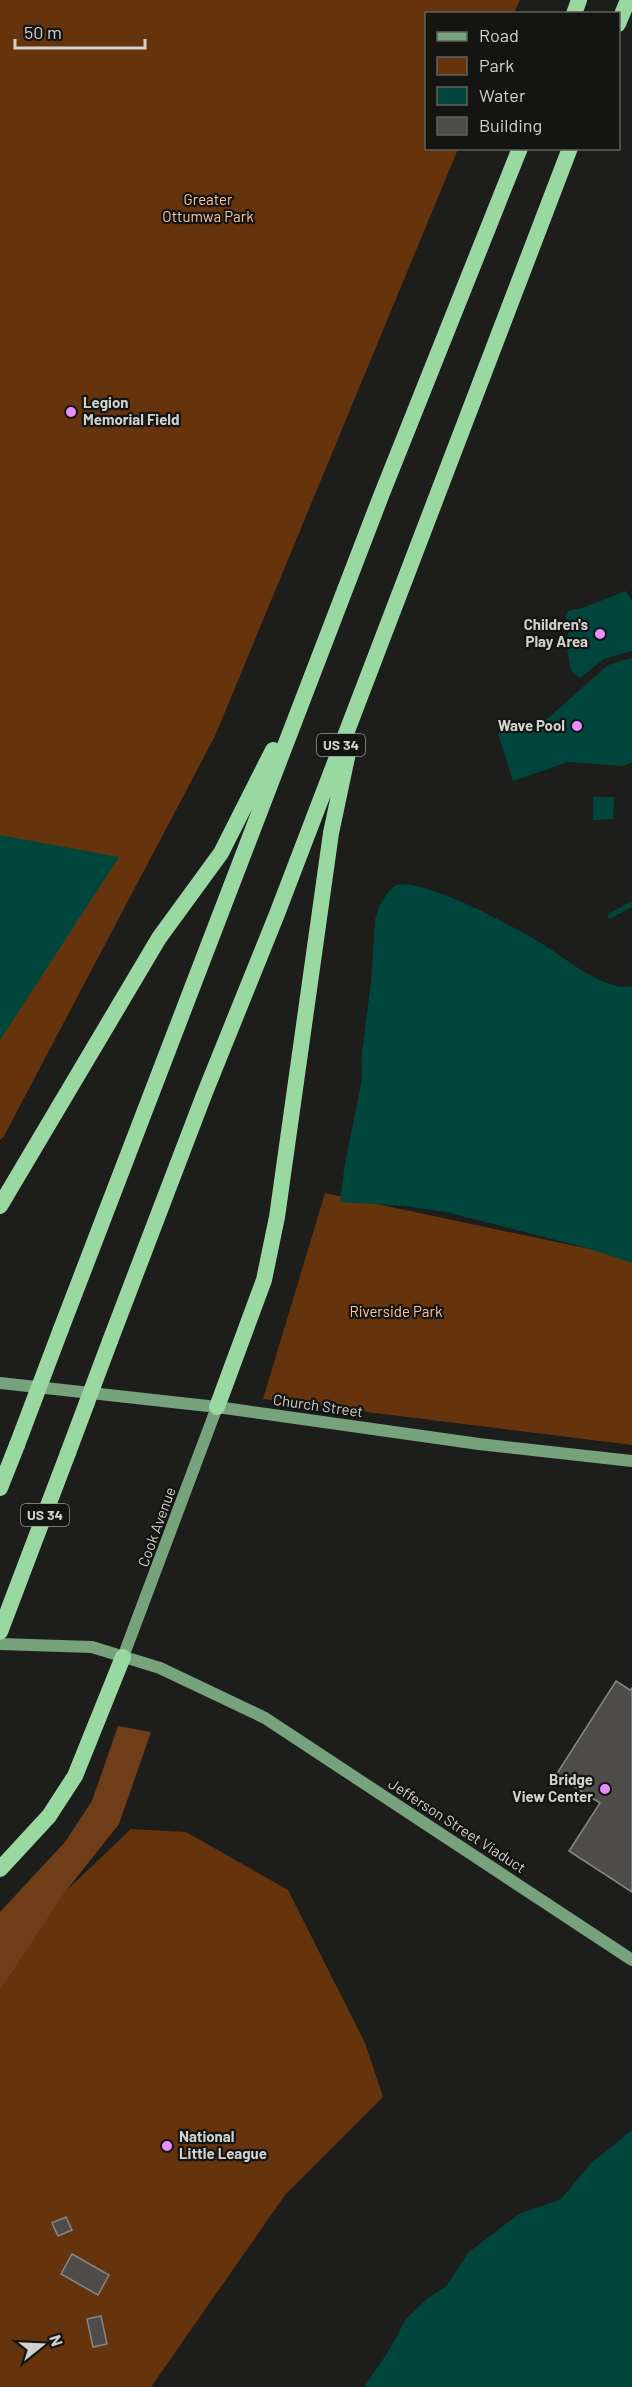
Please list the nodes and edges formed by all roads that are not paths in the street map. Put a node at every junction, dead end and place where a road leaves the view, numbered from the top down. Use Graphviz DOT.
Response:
graph roads {
  1 [pos="628,0"];
  2 [pos="620,19"];
  3 [pos="519,150"];
  4 [pos="569,150"];
  5 [pos="316,666"];
  6 [pos="359,697"];
  7 [pos="0,1206"];
  8 [pos="0,1383"];
  9 [pos="217,1407"];
  10 [pos="632,1461"];
  11 [pos="0,1488"];
  12 [pos="0,1632"];
  13 [pos="0,1644"];
  14 [pos="123,1657"];
  15 [pos="0,1869"];
  16 [pos="632,1960"];
  1 -- 2 [label="highway"];
  3 -- 5 [label="highway"];
  4 -- 6 [label="highway, US 34"];
  5 -- 7 [label="highway"];
  5 -- 11 [label="highway, bridge"];
  6 -- 9 [label="highway"];
  6 -- 12 [label="highway, US 34, bridge"];
  8 -- 9 [label="main road, Church Street"];
  9 -- 10 [label="main road, Church Street"];
  9 -- 14 [label="main road, Cook Avenue"];
  13 -- 14 [label="main road, Jefferson Street Viaduct"];
  14 -- 15 [label="highway"];
  14 -- 16 [label="main road, Jefferson Street Viaduct"];
}
